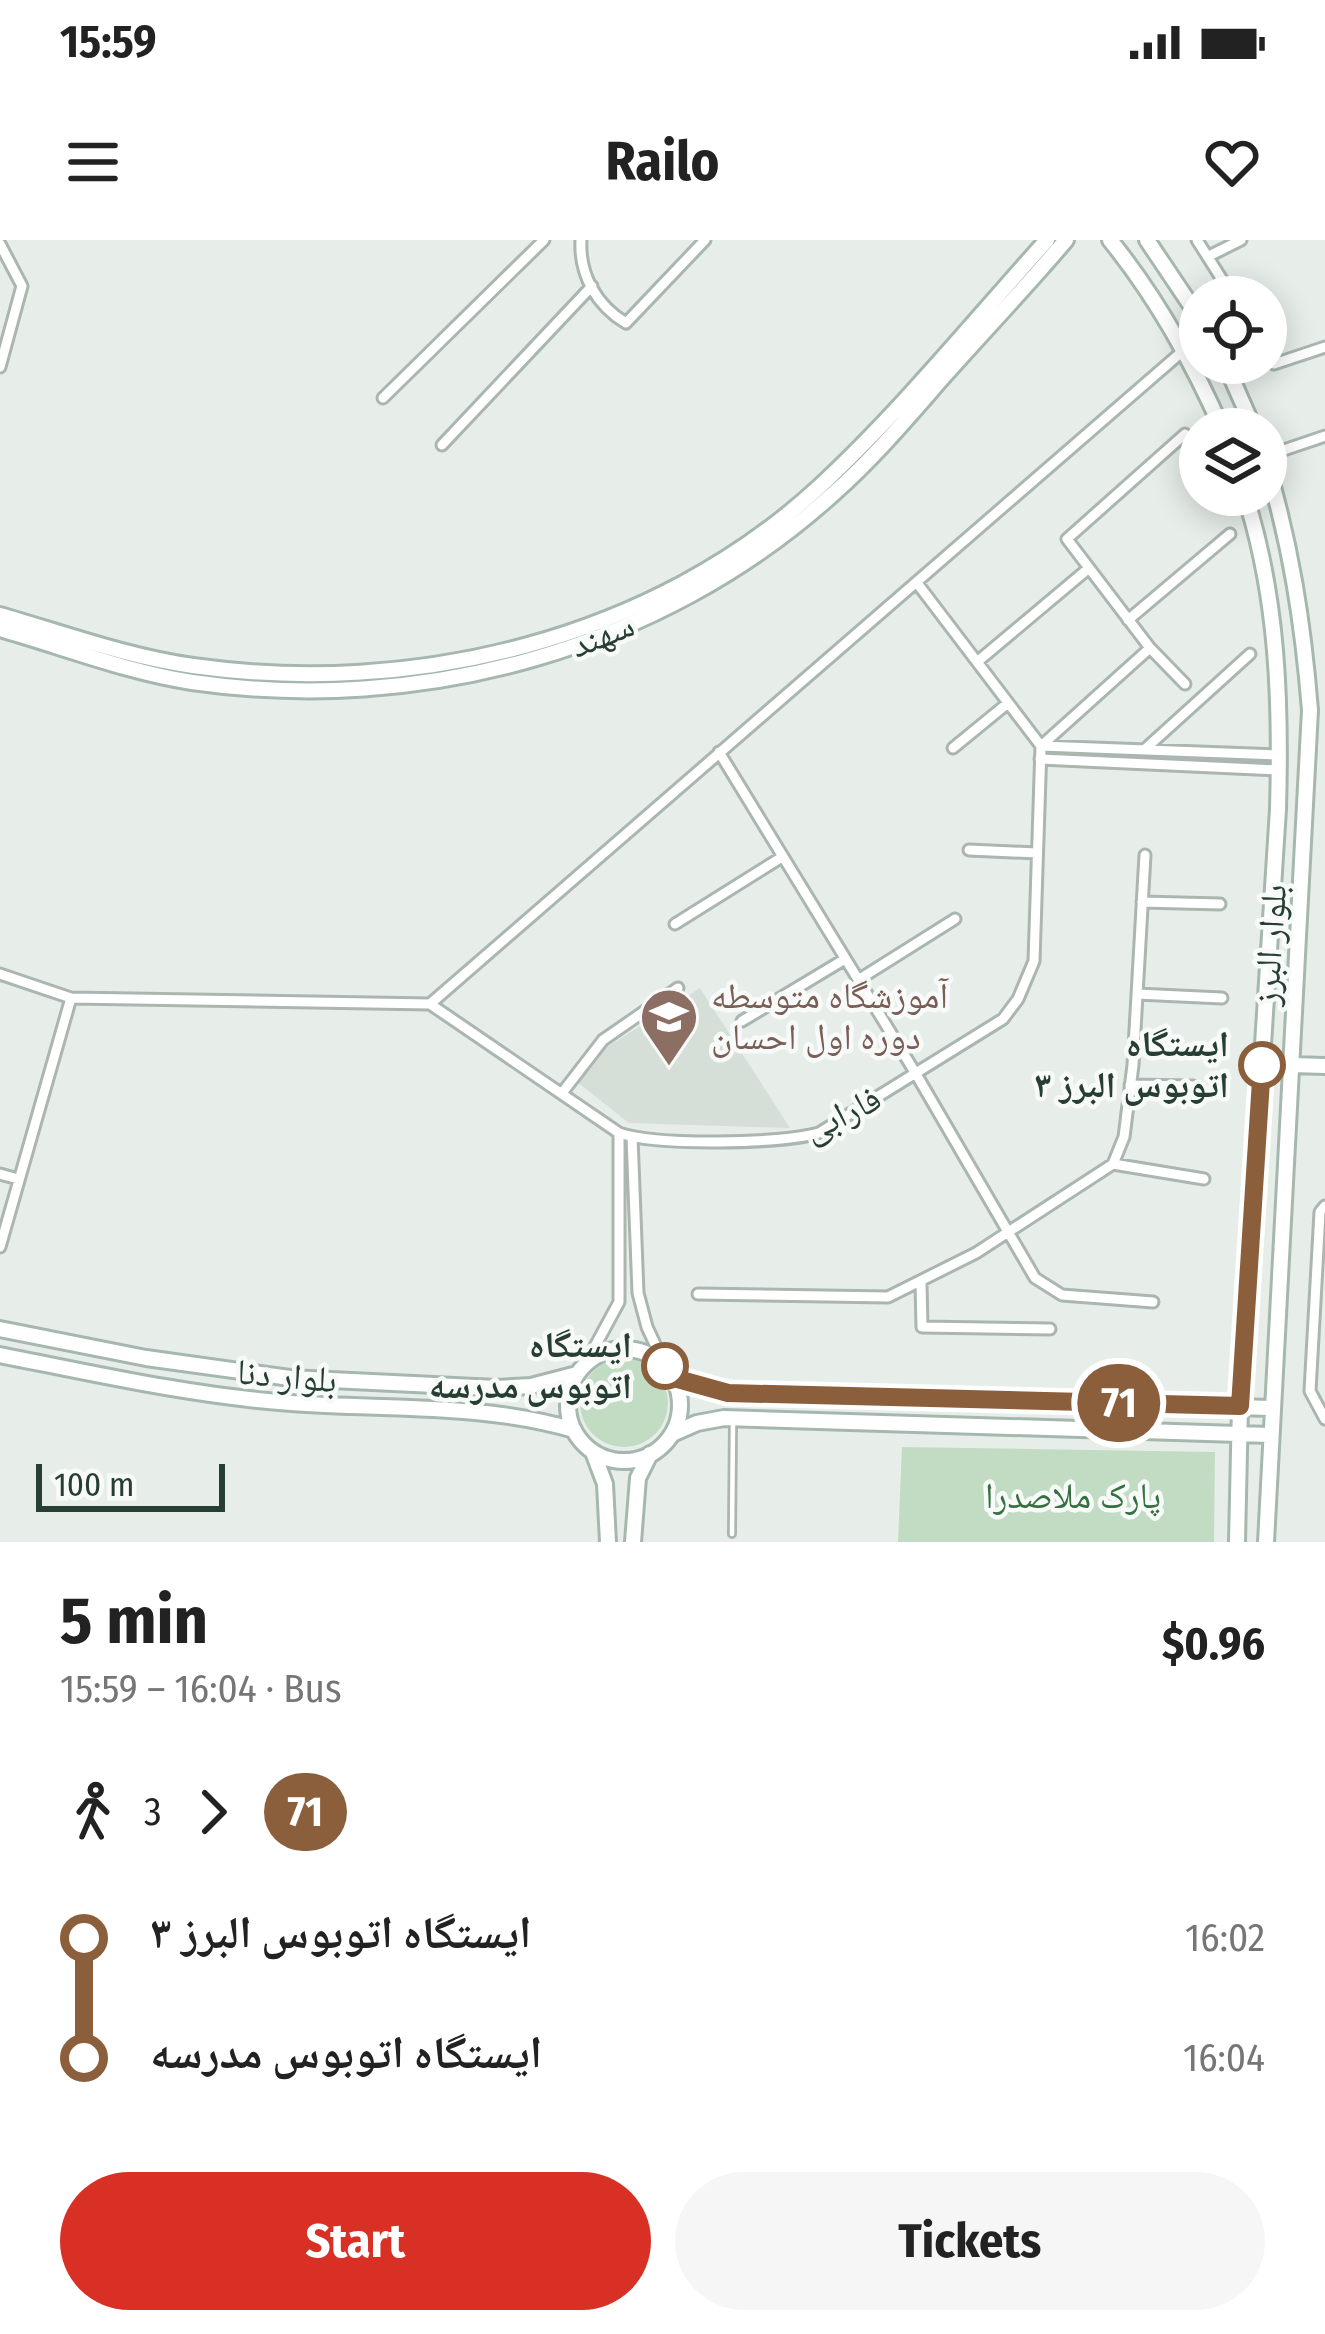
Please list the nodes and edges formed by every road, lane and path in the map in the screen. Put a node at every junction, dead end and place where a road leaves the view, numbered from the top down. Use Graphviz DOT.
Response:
graph roads {
  1 [pos="544,240"];
  2 [pos="581,240"];
  3 [pos="705,240"];
  4 [pos="1047,240"];
  5 [pos="1066,240"];
  6 [pos="1110,240"];
  7 [pos="1147,240"];
  8 [pos="1197,240"];
  9 [pos="1240,240"];
  10 [pos="0,244"];
  11 [pos="1209,256"];
  12 [pos="0,264"];
  13 [pos="16,269"];
  14 [pos="1221,276"];
  15 [pos="592,286"];
  16 [pos="1179,288"];
  17 [pos="5,333"];
  18 [pos="1179,342"];
  19 [pos="1325,347"];
  20 [pos="1179,354"];
  21 [pos="1287,360"];
  22 [pos="0,367"];
  23 [pos="383,398"];
  24 [pos="1325,436"];
  25 [pos="1179,439"];
  26 [pos="442,445"];
  27 [pos="1287,451"];
  28 [pos="1250,516"];
  29 [pos="1282,516"];
  30 [pos="1230,535"];
  31 [pos="1089,568"];
  32 [pos="917,583"];
  33 [pos="0,615"];
  34 [pos="1128,620"];
  35 [pos="0,629"];
  36 [pos="1150,649"];
  37 [pos="1250,654"];
  38 [pos="977,662"];
  39 [pos="1185,684"];
  40 [pos="1008,703"];
  41 [pos="1041,746"];
  42 [pos="953,748"];
  43 [pos="1144,750"];
  44 [pos="719,752"];
  45 [pos="1040,760"];
  46 [pos="1279,763"];
  47 [pos="969,850"];
  48 [pos="1037,853"];
  49 [pos="1145,855"];
  50 [pos="782,857"];
  51 [pos="1142,902"];
  52 [pos="1220,904"];
  53 [pos="955,919"];
  54 [pos="675,924"];
  55 [pos="845,959"];
  56 [pos="0,974"];
  57 [pos="858,980"];
  58 [pos="678,988"];
  59 [pos="1137,994"];
  60 [pos="71,998"];
  61 [pos="1222,998"];
  62 [pos="430,1004"];
  63 [pos="742,1021"];
  64 [pos="1292,1065"];
  65 [pos="1325,1066"];
  66 [pos="916,1074"];
  67 [pos="1130,1084"];
  68 [pos="1193,1086"];
  69 [pos="562,1093"];
  70 [pos="620,1133"];
  71 [pos="632,1137"];
  72 [pos="1113,1164"];
  73 [pos="0,1174"];
  74 [pos="18,1179"];
  75 [pos="1204,1179"];
  76 [pos="1325,1206"];
  77 [pos="1007,1233"];
  78 [pos="0,1247"];
  79 [pos="921,1283"];
  80 [pos="698,1294"];
  81 [pos="1153,1302"];
  82 [pos="0,1329"];
  83 [pos="1050,1329"];
  84 [pos="0,1355"];
  85 [pos="581,1369"];
  86 [pos="1243,1369"];
  87 [pos="670,1372"];
  88 [pos="1273,1372"];
  89 [pos="1240,1406"];
  90 [pos="1271,1408"];
  91 [pos="733,1418"];
  92 [pos="1325,1419"];
  93 [pos="574,1430"];
  94 [pos="672,1435"];
  95 [pos="1239,1435"];
  96 [pos="1270,1435"];
  97 [pos="593,1452"];
  98 [pos="650,1454"];
  99 [pos="732,1534"];
  100 [pos="608,1542"];
  101 [pos="633,1542"];
  102 [pos="1237,1542"];
  103 [pos="1266,1542"];
  1 -- 23 [label="street"];
  2 -- 15 [label="street"];
  3 -- 15 [label="street"];
  4 -- 33 [label="main road, سهند"];
  5 -- 35 [label="main road, سهند"];
  6 -- 18 [label="main road"];
  7 -- 16 [label="main road"];
  8 -- 11 [label="street"];
  9 -- 11 [label="street"];
  10 -- 13 [label="street"];
  11 -- 14 [label="street"];
  12 -- 13 [label="street"];
  13 -- 17 [label="street"];
  15 -- 26 [label="street"];
  17 -- 22 [label="street"];
  19 -- 21 [label="street"];
  20 -- 32 [label="street"];
  24 -- 27 [label="street"];
  25 -- 31 [label="street"];
  28 -- 46 [label="main road, بلوار البرز"];
  29 -- 64 [label="main road, بلوار البرز"];
  30 -- 34 [label="street"];
  31 -- 34 [label="street"];
  31 -- 38 [label="street"];
  32 -- 38 [label="street"];
  32 -- 44 [label="street"];
  34 -- 36 [label="street"];
  36 -- 39 [label="street"];
  36 -- 41 [label="street"];
  37 -- 43 [label="street"];
  38 -- 40 [label="street"];
  40 -- 41 [label="street"];
  40 -- 42 [label="street"];
  41 -- 43 [label="street"];
  41 -- 45 [label="street, فارابی"];
  43 -- 46 [label="street"];
  44 -- 50 [label="street"];
  44 -- 62 [label="street"];
  45 -- 46 [label="street"];
  45 -- 48 [label="street, فارابی"];
  46 -- 86 [label="main road, بلوار البرز"];
  47 -- 48 [label="street"];
  48 -- 66 [label="street, فارابی"];
  49 -- 51 [label="street"];
  50 -- 54 [label="street"];
  50 -- 55 [label="street"];
  51 -- 52 [label="street"];
  51 -- 59 [label="street"];
  53 -- 57 [label="street"];
  55 -- 57 [label="street"];
  55 -- 63 [label="street"];
  56 -- 60 [label="street"];
  57 -- 66 [label="street"];
  58 -- 69 [label="street"];
  59 -- 61 [label="street"];
  59 -- 67 [label="street"];
  60 -- 62 [label="street"];
  60 -- 74 [label="street"];
  62 -- 69 [label="street, فارابی"];
  64 -- 65 [label="main road"];
  64 -- 88 [label="main road, بلوار البرز"];
  66 -- 71 [label="street, فارابی"];
  66 -- 77 [label="street"];
  67 -- 68 [label="street"];
  67 -- 72 [label="street"];
  69 -- 70 [label="street, فارابی"];
  70 -- 71 [label="street, فارابی"];
  70 -- 85 [label="street"];
  71 -- 87 [label="street"];
  72 -- 75 [label="street"];
  72 -- 77 [label="street"];
  73 -- 74 [label="street"];
  74 -- 78 [label="street"];
  76 -- 92 [label="street"];
  77 -- 79 [label="street"];
  77 -- 81 [label="street"];
  79 -- 80 [label="street"];
  79 -- 83 [label="street"];
  82 -- 85 [label="main road, بلوار دنا"];
  84 -- 93 [label="main road, بلوار دنا"];
  85 -- 87 [label="main road"];
  85 -- 93 [label="main road"];
  86 -- 88 [label="main road"];
  86 -- 89 [label="main road, بلوار البرز"];
  87 -- 89 [label="main road"];
  87 -- 94 [label="main road"];
  88 -- 90 [label="main road, بلوار البرز"];
  89 -- 90 [label="main road"];
  89 -- 95 [label="main road, بلوار البرز"];
  90 -- 96 [label="main road, بلوار البرز"];
  91 -- 94 [label="main road"];
  91 -- 95 [label="main road"];
  91 -- 99 [label="lane"];
  93 -- 97 [label="main road"];
  94 -- 98 [label="main road"];
  95 -- 96 [label="main road"];
  95 -- 102 [label="main road, بلوار البرز"];
  96 -- 103 [label="main road, بلوار البرز"];
  97 -- 98 [label="main road"];
  97 -- 100 [label="main road"];
  98 -- 101 [label="main road"];
}
